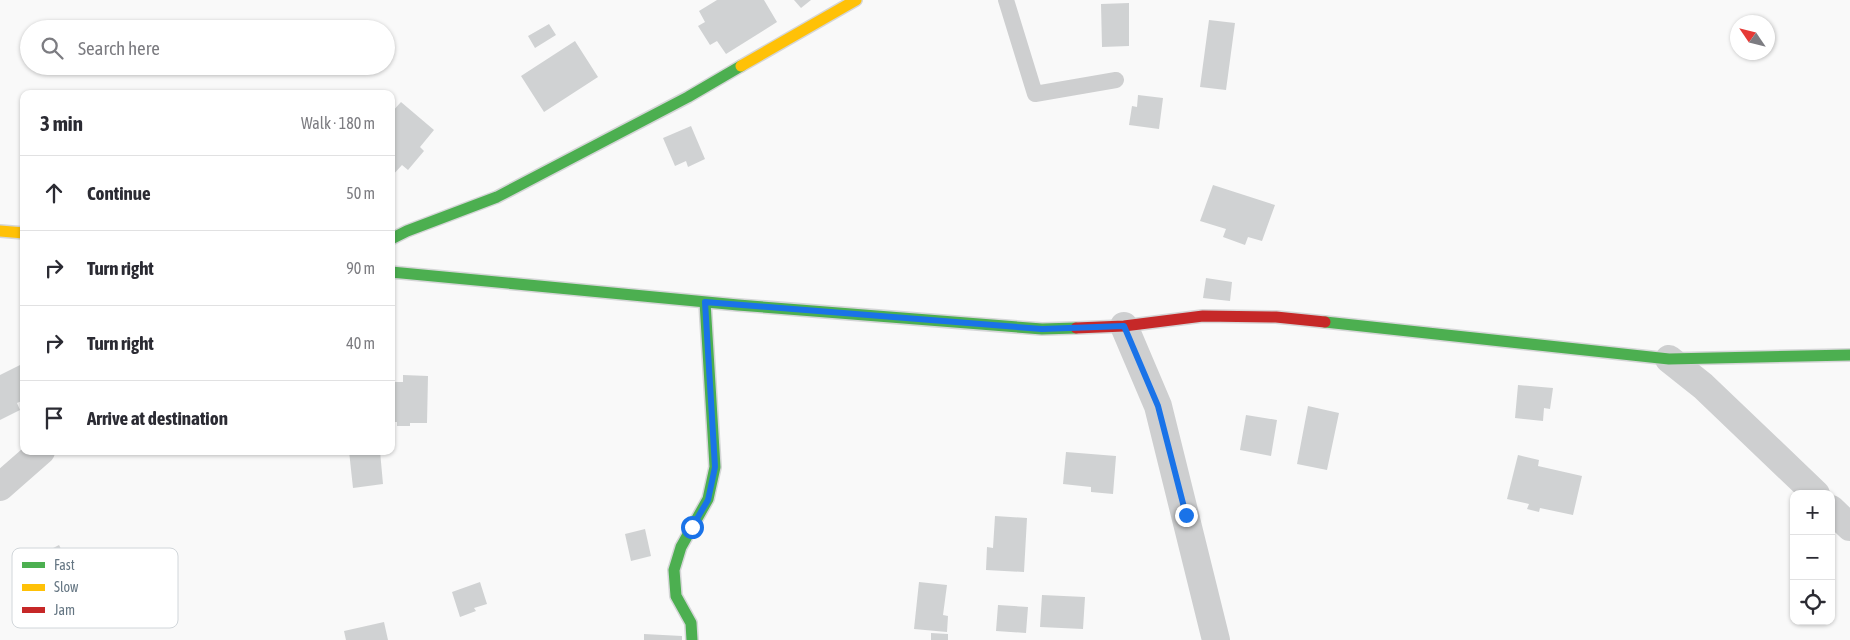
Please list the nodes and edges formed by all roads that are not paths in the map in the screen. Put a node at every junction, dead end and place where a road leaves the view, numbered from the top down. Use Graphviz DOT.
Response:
graph roads {
  1 [pos="856,0"];
  2 [pos="1006,0"];
  3 [pos="1116,80"];
  4 [pos="0,231"];
  5 [pos="20,233"];
  6 [pos="395,237"];
  7 [pos="395,272"];
  8 [pos="705,302"];
  9 [pos="1124,326"];
  10 [pos="1850,355"];
  11 [pos="1669,359"];
  12 [pos="36,455"];
  13 [pos="0,487"];
  14 [pos="1812,490"];
  15 [pos="1835,513"];
  16 [pos="1850,527"];
  17 [pos="692,640"];
  18 [pos="1216,640"];
  1 -- 6 [label="street"];
  2 -- 3 [label="lane"];
  4 -- 5 [label="street"];
  7 -- 8 [label="street"];
  8 -- 9 [label="street"];
  8 -- 17 [label="street"];
  9 -- 11 [label="street"];
  9 -- 18 [label="street"];
  10 -- 11 [label="street"];
  11 -- 14 [label="street"];
  12 -- 13 [label="street"];
  15 -- 16 [label="street"];
}
